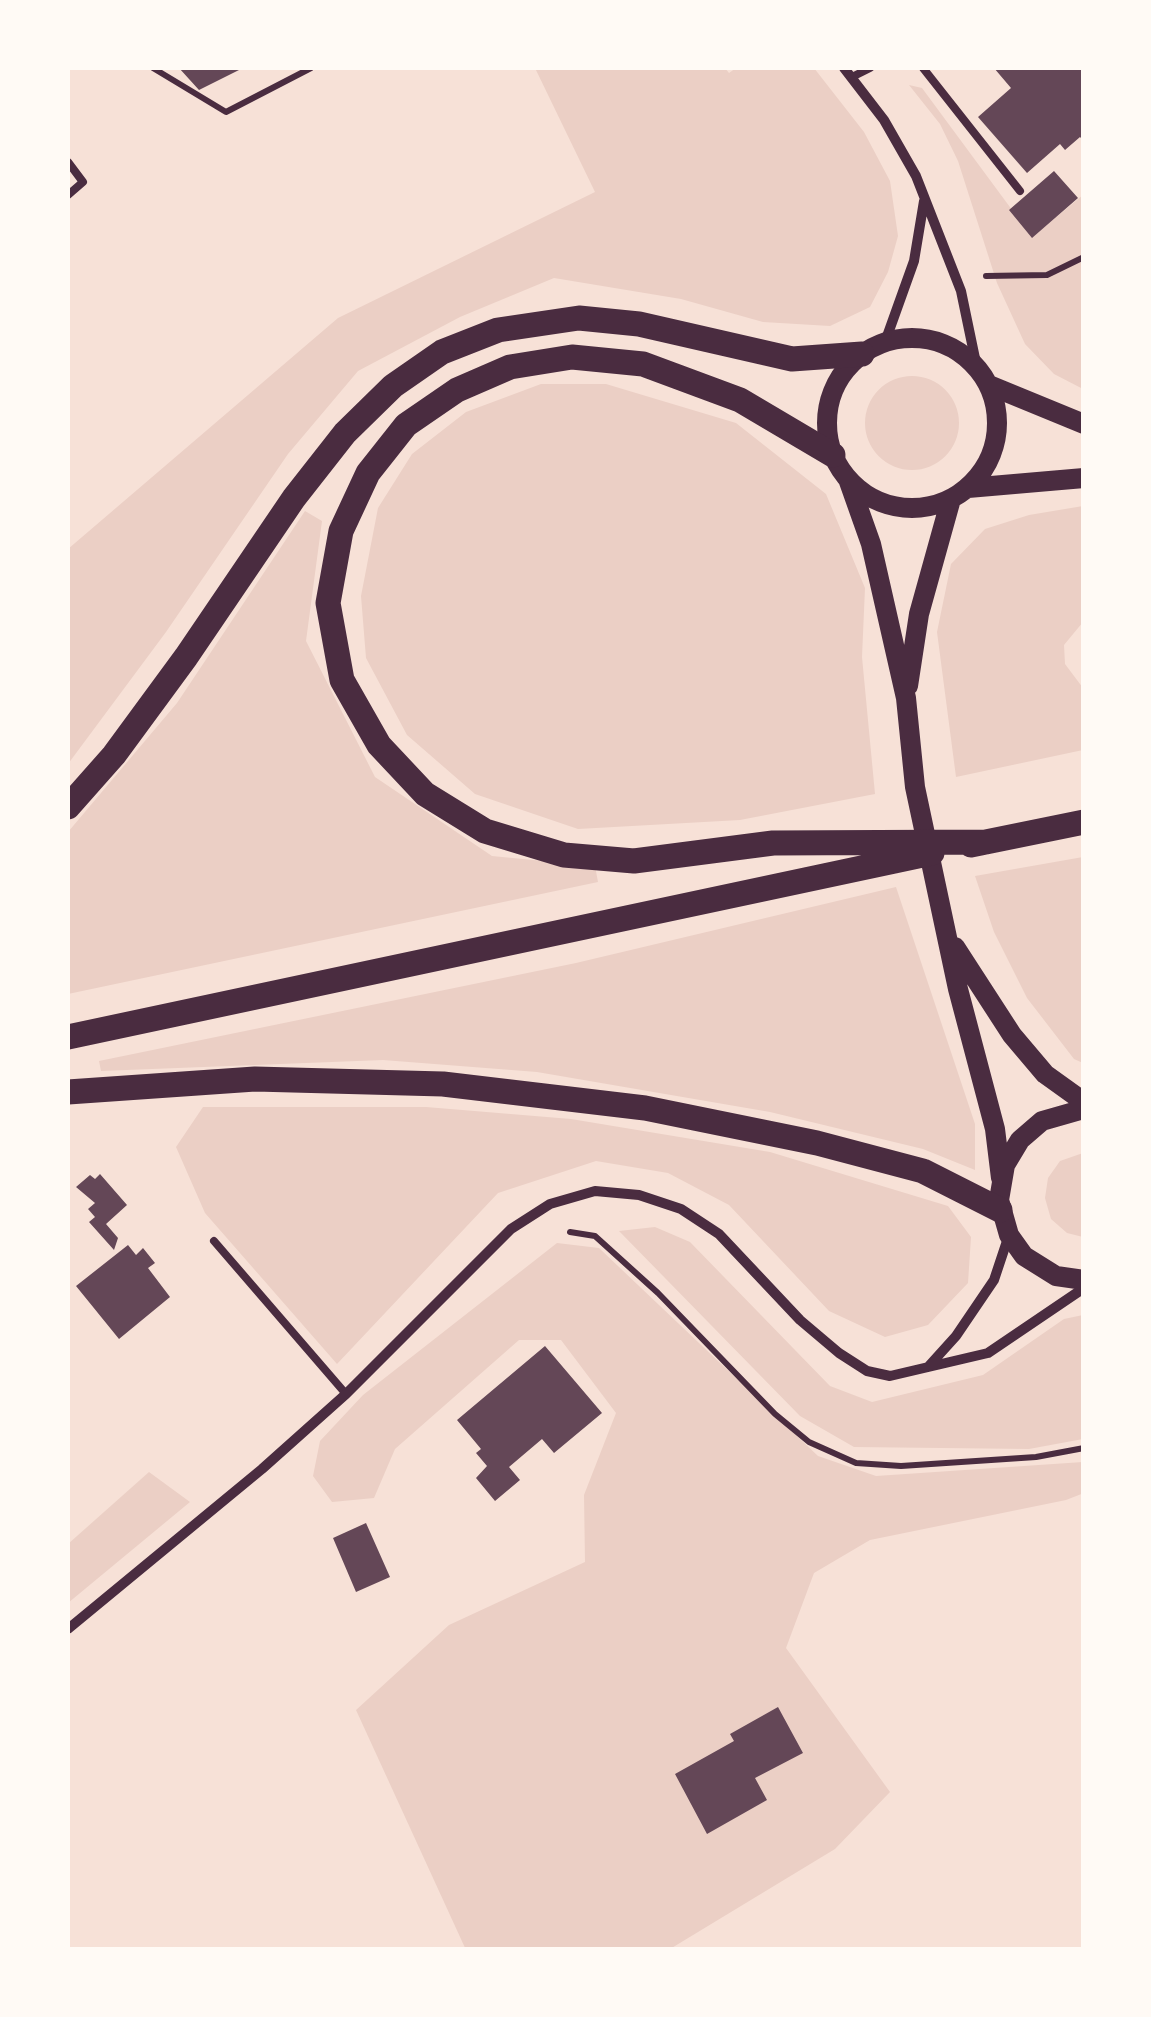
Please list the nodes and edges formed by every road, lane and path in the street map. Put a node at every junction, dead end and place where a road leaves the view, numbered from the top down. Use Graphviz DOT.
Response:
graph roads {
  1 [pos="310,68"];
  2 [pos="870,68"];
  3 [pos="923,68"];
  4 [pos="156,69"];
  5 [pos="848,72"];
  6 [pos="68,162"];
  7 [pos="1020,191"];
  8 [pos="68,194"];
  9 [pos="924,200"];
  10 [pos="1084,256"];
  11 [pos="985,276"];
  12 [pos="874,348"];
  13 [pos="983,376"];
  14 [pos="1084,424"];
  15 [pos="833,455"];
  16 [pos="1084,478"];
  17 [pos="848,479"];
  18 [pos="960,494"];
  19 [pos="906,698"];
  20 [pos="68,807"];
  21 [pos="1084,822"];
  22 [pos="986,842"];
  23 [pos="967,987"];
  24 [pos="68,1037"];
  25 [pos="68,1092"];
  26 [pos="1084,1106"];
  27 [pos="1001,1178"];
  28 [pos="1000,1210"];
  29 [pos="562,1234"];
  30 [pos="1009,1236"];
  31 [pos="214,1241"];
  32 [pos="1084,1280"];
  33 [pos="1084,1288"];
  34 [pos="927,1368"];
  35 [pos="346,1394"];
  36 [pos="1084,1448"];
  37 [pos="68,1629"];
  1 -- 4 [label="path"];
  2 -- 5 [label="lane"];
  3 -- 7 [label="lane"];
  5 -- 9 [label="street"];
  6 -- 8 [label="lane"];
  9 -- 12 [label="street"];
  9 -- 13 [label="street"];
  10 -- 11 [label="path"];
  12 -- 13 [label="main road"];
  12 -- 15 [label="main road"];
  12 -- 20 [label="main road"];
  13 -- 14 [label="main road"];
  13 -- 18 [label="main road"];
  15 -- 17 [label="main road"];
  15 -- 22 [label="main road"];
  16 -- 18 [label="main road"];
  17 -- 18 [label="main road"];
  17 -- 19 [label="main road"];
  18 -- 19 [label="main road"];
  19 -- 23 [label="main road"];
  21 -- 22 [label="main road"];
  22 -- 24 [label="main road"];
  23 -- 26 [label="main road"];
  23 -- 27 [label="main road"];
  25 -- 28 [label="main road"];
  26 -- 27 [label="main road"];
  27 -- 28 [label="main road"];
  28 -- 30 [label="main road"];
  29 -- 36 [label="path"];
  30 -- 32 [label="main road"];
  30 -- 34 [label="street"];
  31 -- 35 [label="lane"];
  33 -- 34 [label="street"];
  34 -- 35 [label="street"];
  35 -- 37 [label="street"];
}
